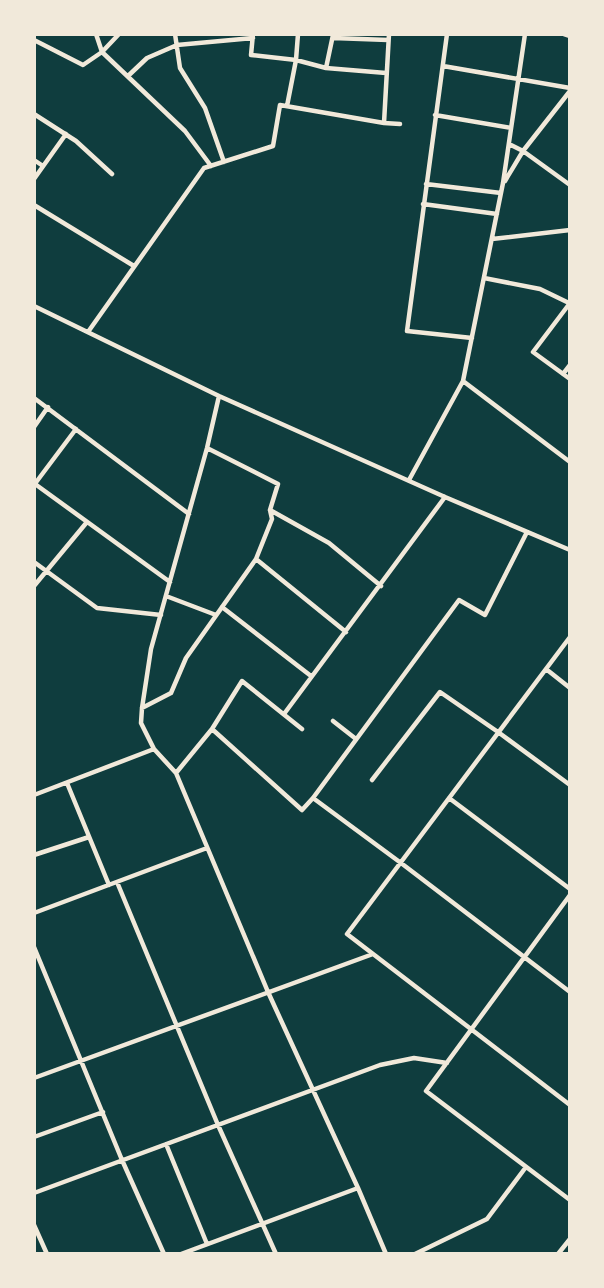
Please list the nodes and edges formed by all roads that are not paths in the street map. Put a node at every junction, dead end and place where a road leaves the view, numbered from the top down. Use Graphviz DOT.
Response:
graph roads {
  1 [pos="38,34"];
  2 [pos="96,34"];
  3 [pos="119,34"];
  4 [pos="175,34"];
  5 [pos="298,34"];
  6 [pos="447,34"];
  7 [pos="525,34"];
  8 [pos="564,34"];
  9 [pos="253,36"];
  10 [pos="333,36"];
  11 [pos="570,36"];
  12 [pos="388,37"];
  13 [pos="34,39"];
  14 [pos="177,45"];
  15 [pos="102,52"];
  16 [pos="296,60"];
  17 [pos="442,66"];
  18 [pos="326,68"];
  19 [pos="386,73"];
  20 [pos="128,76"];
  21 [pos="519,78"];
  22 [pos="570,89"];
  23 [pos="286,106"];
  24 [pos="34,114"];
  25 [pos="435,115"];
  26 [pos="384,123"];
  27 [pos="400,124"];
  28 [pos="511,128"];
  29 [pos="66,134"];
  30 [pos="509,144"];
  31 [pos="523,151"];
  32 [pos="34,160"];
  33 [pos="224,162"];
  34 [pos="44,166"];
  35 [pos="211,166"];
  36 [pos="112,174"];
  37 [pos="34,179"];
  38 [pos="503,183"];
  39 [pos="426,184"];
  40 [pos="570,185"];
  41 [pos="501,193"];
  42 [pos="423,204"];
  43 [pos="34,205"];
  44 [pos="497,214"];
  45 [pos="570,230"];
  46 [pos="492,239"];
  47 [pos="135,266"];
  48 [pos="484,278"];
  49 [pos="569,303"];
  50 [pos="34,306"];
  51 [pos="88,332"];
  52 [pos="472,338"];
  53 [pos="570,365"];
  54 [pos="563,374"];
  55 [pos="570,379"];
  56 [pos="463,381"];
  57 [pos="219,396"];
  58 [pos="34,398"];
  59 [pos="48,408"];
  60 [pos="34,426"];
  61 [pos="76,429"];
  62 [pos="207,448"];
  63 [pos="570,462"];
  64 [pos="409,480"];
  65 [pos="35,484"];
  66 [pos="445,497"];
  67 [pos="270,510"];
  68 [pos="189,514"];
  69 [pos="87,522"];
  70 [pos="527,532"];
  71 [pos="570,550"];
  72 [pos="256,559"];
  73 [pos="34,562"];
  74 [pos="47,571"];
  75 [pos="170,582"];
  76 [pos="34,586"];
  77 [pos="381,586"];
  78 [pos="166,596"];
  79 [pos="222,607"];
  80 [pos="161,615"];
  81 [pos="216,615"];
  82 [pos="346,632"];
  83 [pos="570,637"];
  84 [pos="546,669"];
  85 [pos="311,676"];
  86 [pos="570,688"];
  87 [pos="142,708"];
  88 [pos="284,714"];
  89 [pos="333,721"];
  90 [pos="212,729"];
  91 [pos="302,729"];
  92 [pos="498,732"];
  93 [pos="356,739"];
  94 [pos="154,749"];
  95 [pos="176,773"];
  96 [pos="372,780"];
  97 [pos="67,783"];
  98 [pos="570,785"];
  99 [pos="34,795"];
  100 [pos="313,798"];
  101 [pos="449,798"];
  102 [pos="89,837"];
  103 [pos="207,848"];
  104 [pos="34,855"];
  105 [pos="401,863"];
  106 [pos="117,882"];
  107 [pos="109,885"];
  108 [pos="570,889"];
  109 [pos="570,895"];
  110 [pos="34,913"];
  111 [pos="34,947"];
  112 [pos="373,954"];
  113 [pos="523,957"];
  114 [pos="268,992"];
  115 [pos="570,992"];
  116 [pos="176,1025"];
  117 [pos="470,1029"];
  118 [pos="81,1060"];
  119 [pos="447,1063"];
  120 [pos="34,1078"];
  121 [pos="313,1090"];
  122 [pos="570,1105"];
  123 [pos="102,1112"];
  124 [pos="218,1125"];
  125 [pos="34,1137"];
  126 [pos="166,1144"];
  127 [pos="122,1160"];
  128 [pos="526,1167"];
  129 [pos="358,1188"];
  130 [pos="34,1193"];
  131 [pos="570,1200"];
  132 [pos="262,1224"];
  133 [pos="34,1225"];
  134 [pos="570,1239"];
  135 [pos="207,1244"];
  136 [pos="47,1254"];
  137 [pos="164,1254"];
  138 [pos="181,1254"];
  139 [pos="276,1254"];
  140 [pos="386,1254"];
  141 [pos="415,1254"];
  142 [pos="558,1254"];
  1 -- 13 [label="street"];
  2 -- 15 [label="street"];
  3 -- 15 [label="street"];
  4 -- 14 [label="street"];
  5 -- 16 [label="street"];
  6 -- 17 [label="street"];
  7 -- 21 [label="street"];
  8 -- 11 [label="street"];
  9 -- 14 [label="street"];
  9 -- 16 [label="street"];
  10 -- 12 [label="street"];
  10 -- 18 [label="street"];
  12 -- 19 [label="street"];
  13 -- 15 [label="street"];
  14 -- 20 [label="street"];
  14 -- 33 [label="street"];
  15 -- 20 [label="street"];
  16 -- 18 [label="street"];
  16 -- 23 [label="street"];
  17 -- 21 [label="street"];
  17 -- 25 [label="street"];
  18 -- 19 [label="street"];
  19 -- 26 [label="street"];
  20 -- 35 [label="street"];
  21 -- 22 [label="street"];
  21 -- 28 [label="street"];
  22 -- 31 [label="street"];
  23 -- 26 [label="street"];
  23 -- 33 [label="street"];
  24 -- 29 [label="street"];
  25 -- 28 [label="street"];
  25 -- 39 [label="street"];
  26 -- 27 [label="street"];
  28 -- 30 [label="street"];
  29 -- 34 [label="street"];
  29 -- 36 [label="street"];
  30 -- 31 [label="street"];
  30 -- 38 [label="street"];
  31 -- 38 [label="street"];
  31 -- 40 [label="street"];
  32 -- 34 [label="street"];
  33 -- 35 [label="street"];
  34 -- 37 [label="street"];
  35 -- 47 [label="street"];
  38 -- 41 [label="street"];
  39 -- 41 [label="street"];
  39 -- 42 [label="street"];
  41 -- 44 [label="street"];
  42 -- 44 [label="street"];
  42 -- 52 [label="street"];
  43 -- 47 [label="street"];
  44 -- 46 [label="street"];
  45 -- 46 [label="street"];
  46 -- 48 [label="street"];
  47 -- 51 [label="street"];
  48 -- 49 [label="street"];
  48 -- 52 [label="street"];
  49 -- 54 [label="street"];
  50 -- 51 [label="street"];
  51 -- 57 [label="street"];
  52 -- 56 [label="street"];
  53 -- 54 [label="street"];
  54 -- 55 [label="street"];
  56 -- 63 [label="street"];
  56 -- 64 [label="street"];
  57 -- 62 [label="street"];
  57 -- 64 [label="street"];
  58 -- 59 [label="street"];
  59 -- 60 [label="street"];
  59 -- 61 [label="street"];
  61 -- 65 [label="street"];
  61 -- 68 [label="street"];
  62 -- 67 [label="street"];
  62 -- 68 [label="street"];
  64 -- 66 [label="street"];
  65 -- 69 [label="street"];
  66 -- 70 [label="street"];
  66 -- 77 [label="street"];
  67 -- 72 [label="street"];
  67 -- 77 [label="street"];
  68 -- 75 [label="street"];
  69 -- 74 [label="street"];
  69 -- 75 [label="street"];
  70 -- 71 [label="street"];
  70 -- 93 [label="street"];
  72 -- 79 [label="street"];
  72 -- 82 [label="street"];
  73 -- 74 [label="street"];
  74 -- 76 [label="street"];
  74 -- 80 [label="street"];
  75 -- 78 [label="street"];
  77 -- 82 [label="street"];
  78 -- 80 [label="street"];
  78 -- 81 [label="street"];
  79 -- 81 [label="street"];
  79 -- 85 [label="street"];
  80 -- 87 [label="street"];
  81 -- 87 [label="street"];
  82 -- 85 [label="street"];
  83 -- 84 [label="street"];
  84 -- 86 [label="street"];
  84 -- 92 [label="street"];
  85 -- 88 [label="street"];
  87 -- 94 [label="street"];
  88 -- 90 [label="street"];
  88 -- 91 [label="street"];
  89 -- 93 [label="street"];
  90 -- 95 [label="street"];
  90 -- 100 [label="street"];
  92 -- 96 [label="street"];
  92 -- 98 [label="street"];
  92 -- 101 [label="street"];
  93 -- 100 [label="street"];
  94 -- 95 [label="street"];
  94 -- 97 [label="street"];
  95 -- 103 [label="street"];
  97 -- 99 [label="street"];
  97 -- 102 [label="street"];
  100 -- 105 [label="street"];
  101 -- 105 [label="street"];
  101 -- 108 [label="street"];
  102 -- 104 [label="street"];
  102 -- 107 [label="street"];
  103 -- 106 [label="street"];
  103 -- 114 [label="street"];
  105 -- 112 [label="street"];
  105 -- 113 [label="street"];
  106 -- 107 [label="street"];
  106 -- 116 [label="street"];
  107 -- 110 [label="street"];
  109 -- 113 [label="street"];
  111 -- 118 [label="street"];
  112 -- 114 [label="street"];
  112 -- 117 [label="street"];
  113 -- 115 [label="street"];
  113 -- 117 [label="street"];
  114 -- 116 [label="street"];
  114 -- 121 [label="street"];
  116 -- 118 [label="street"];
  116 -- 124 [label="street"];
  117 -- 119 [label="street"];
  117 -- 122 [label="street"];
  118 -- 120 [label="street"];
  118 -- 123 [label="street"];
  119 -- 121 [label="street"];
  119 -- 128 [label="street"];
  121 -- 124 [label="street"];
  121 -- 129 [label="street"];
  123 -- 125 [label="street"];
  123 -- 127 [label="street"];
  124 -- 126 [label="street"];
  124 -- 132 [label="street"];
  126 -- 127 [label="street"];
  126 -- 135 [label="street"];
  127 -- 130 [label="street"];
  127 -- 137 [label="street"];
  128 -- 131 [label="street"];
  128 -- 141 [label="street"];
  129 -- 132 [label="street"];
  129 -- 140 [label="street"];
  132 -- 135 [label="street"];
  132 -- 139 [label="street"];
  133 -- 136 [label="street"];
  134 -- 142 [label="street"];
  135 -- 138 [label="street"];
}
